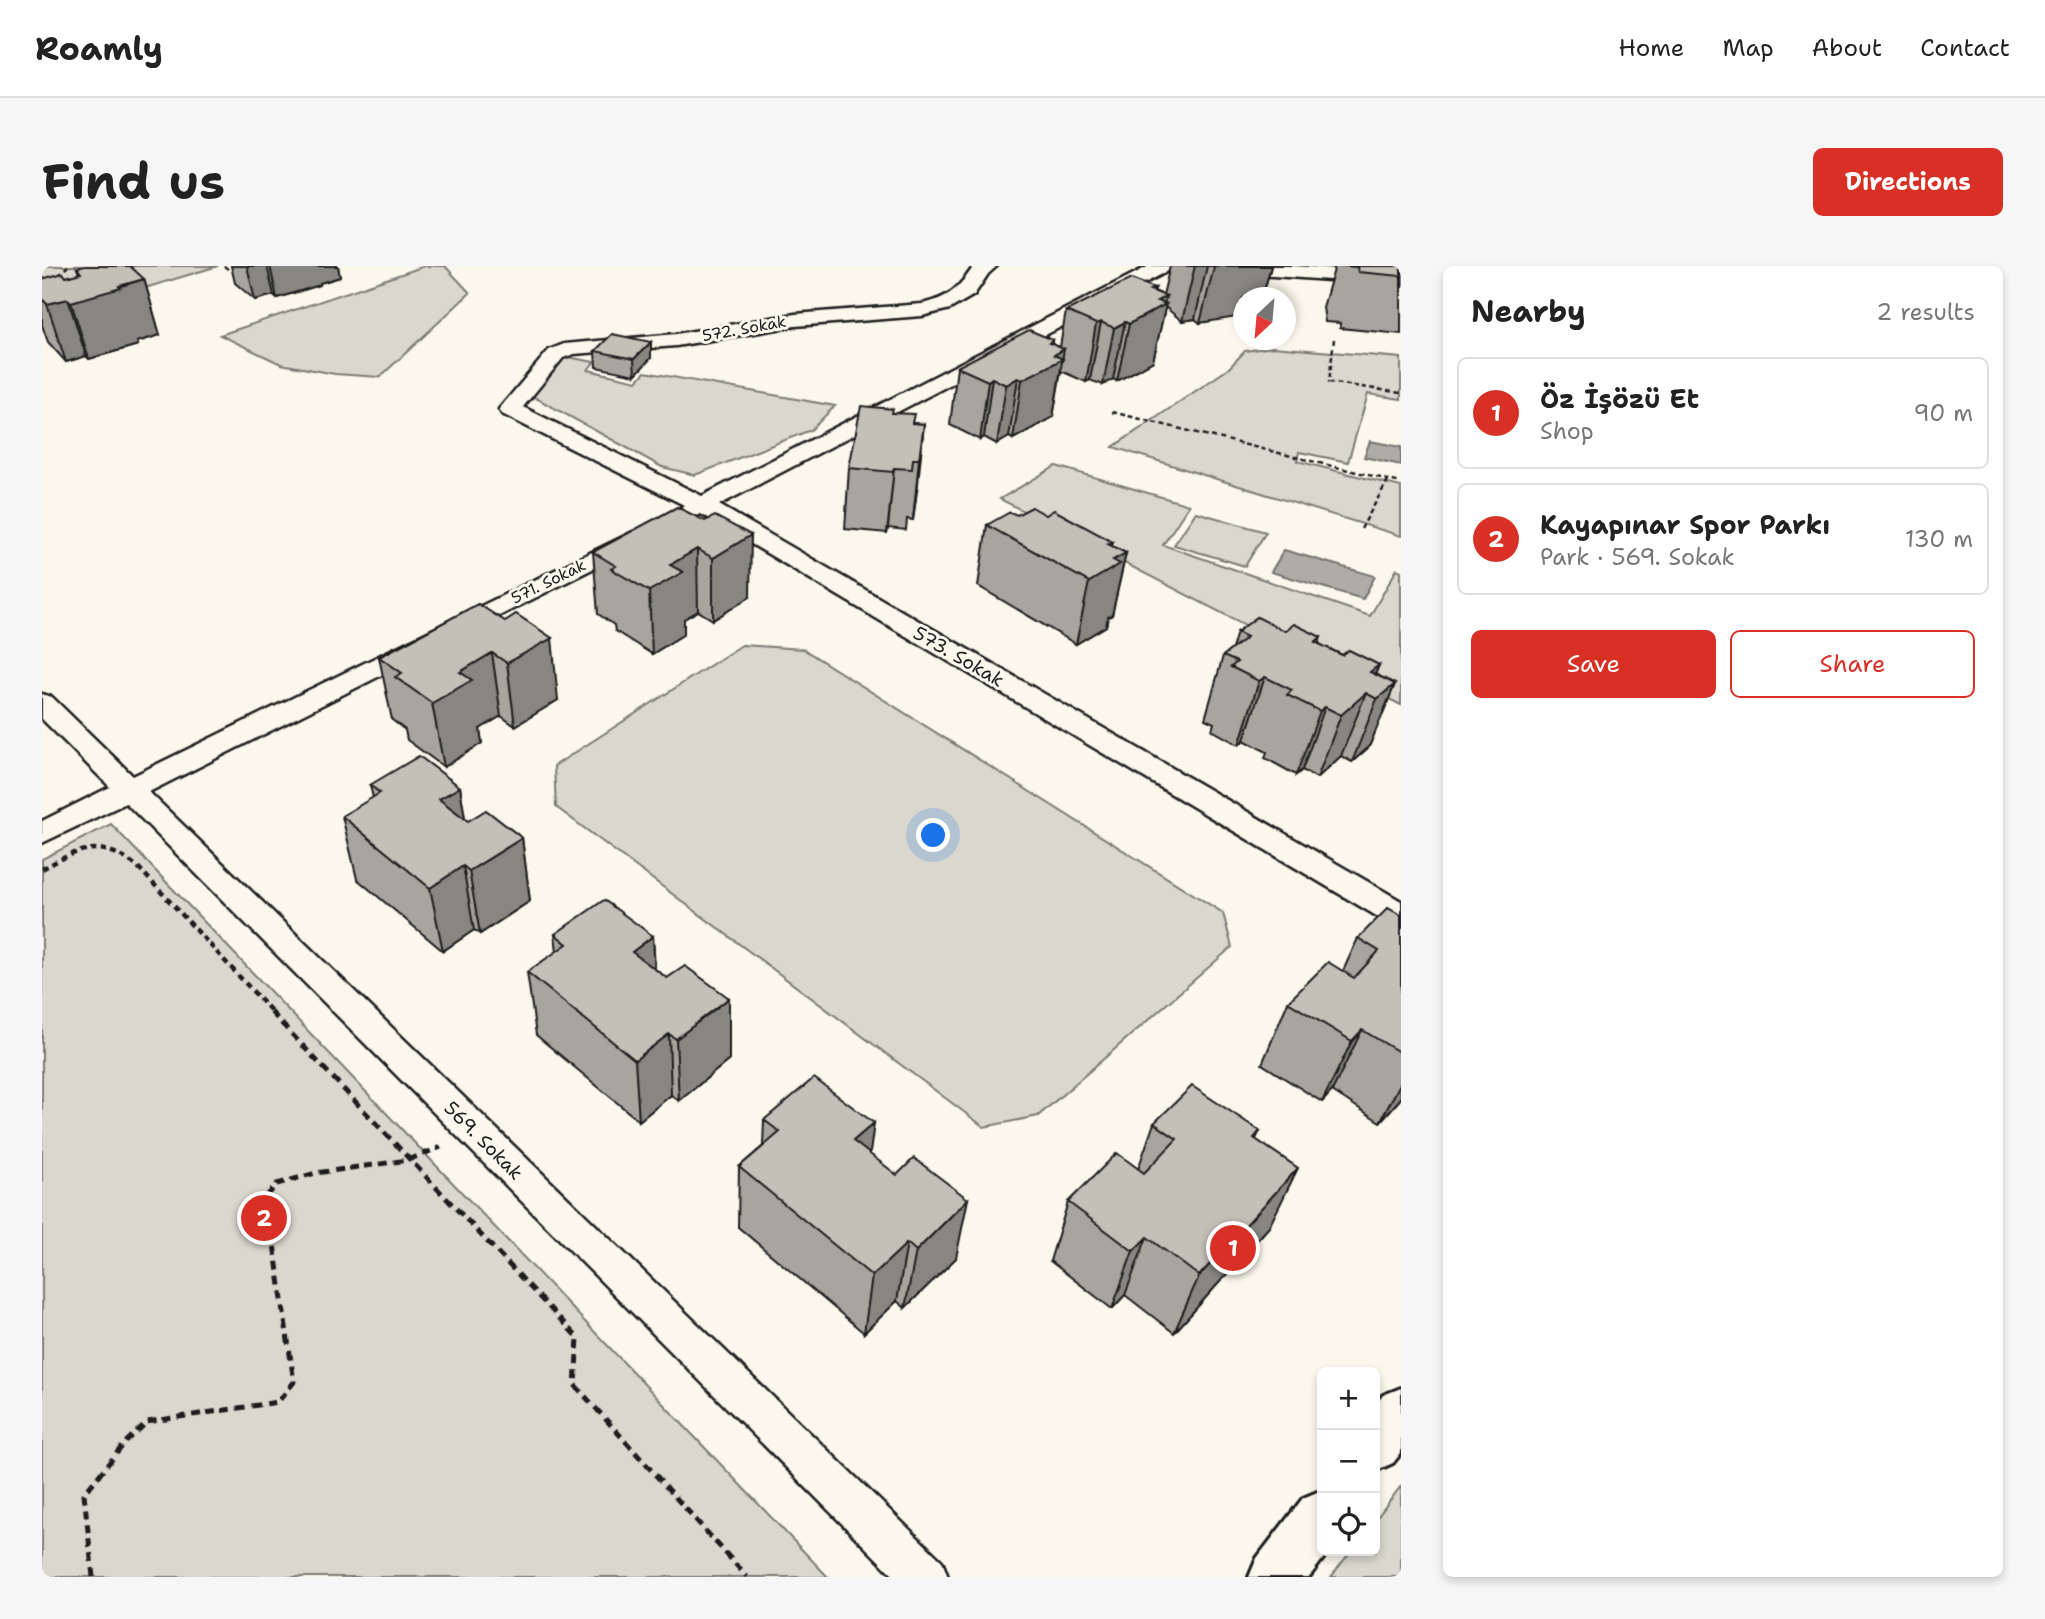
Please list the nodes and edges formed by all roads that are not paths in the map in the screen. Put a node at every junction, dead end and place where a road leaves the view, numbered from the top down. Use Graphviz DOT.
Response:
graph roads {
  1 [pos="988,266"];
  2 [pos="1163,266"];
  3 [pos="1214,266"];
  4 [pos="1401,279"];
  5 [pos="510,408"];
  6 [pos="702,505"];
  7 [pos="42,703"];
  8 [pos="130,789"];
  9 [pos="42,833"];
  10 [pos="1401,916"];
  11 [pos="1401,1412"];
  12 [pos="1380,1440"];
  13 [pos="1317,1523"];
  14 [pos="926,1577"];
  15 [pos="1276,1577"];
  1 -- 5 [label="street, 572. Sokak"];
  2 -- 6 [label="street, 571. Sokak"];
  3 -- 4 [label="street"];
  5 -- 6 [label="street, 573. Sokak"];
  6 -- 8 [label="street, 571. Sokak"];
  6 -- 10 [label="street, 573. Sokak"];
  7 -- 8 [label="street, 569. Sokak"];
  8 -- 9 [label="street, 571. Sokak"];
  8 -- 14 [label="street, 569. Sokak"];
  11 -- 12 [label="main road"];
  13 -- 15 [label="main road"];
}
